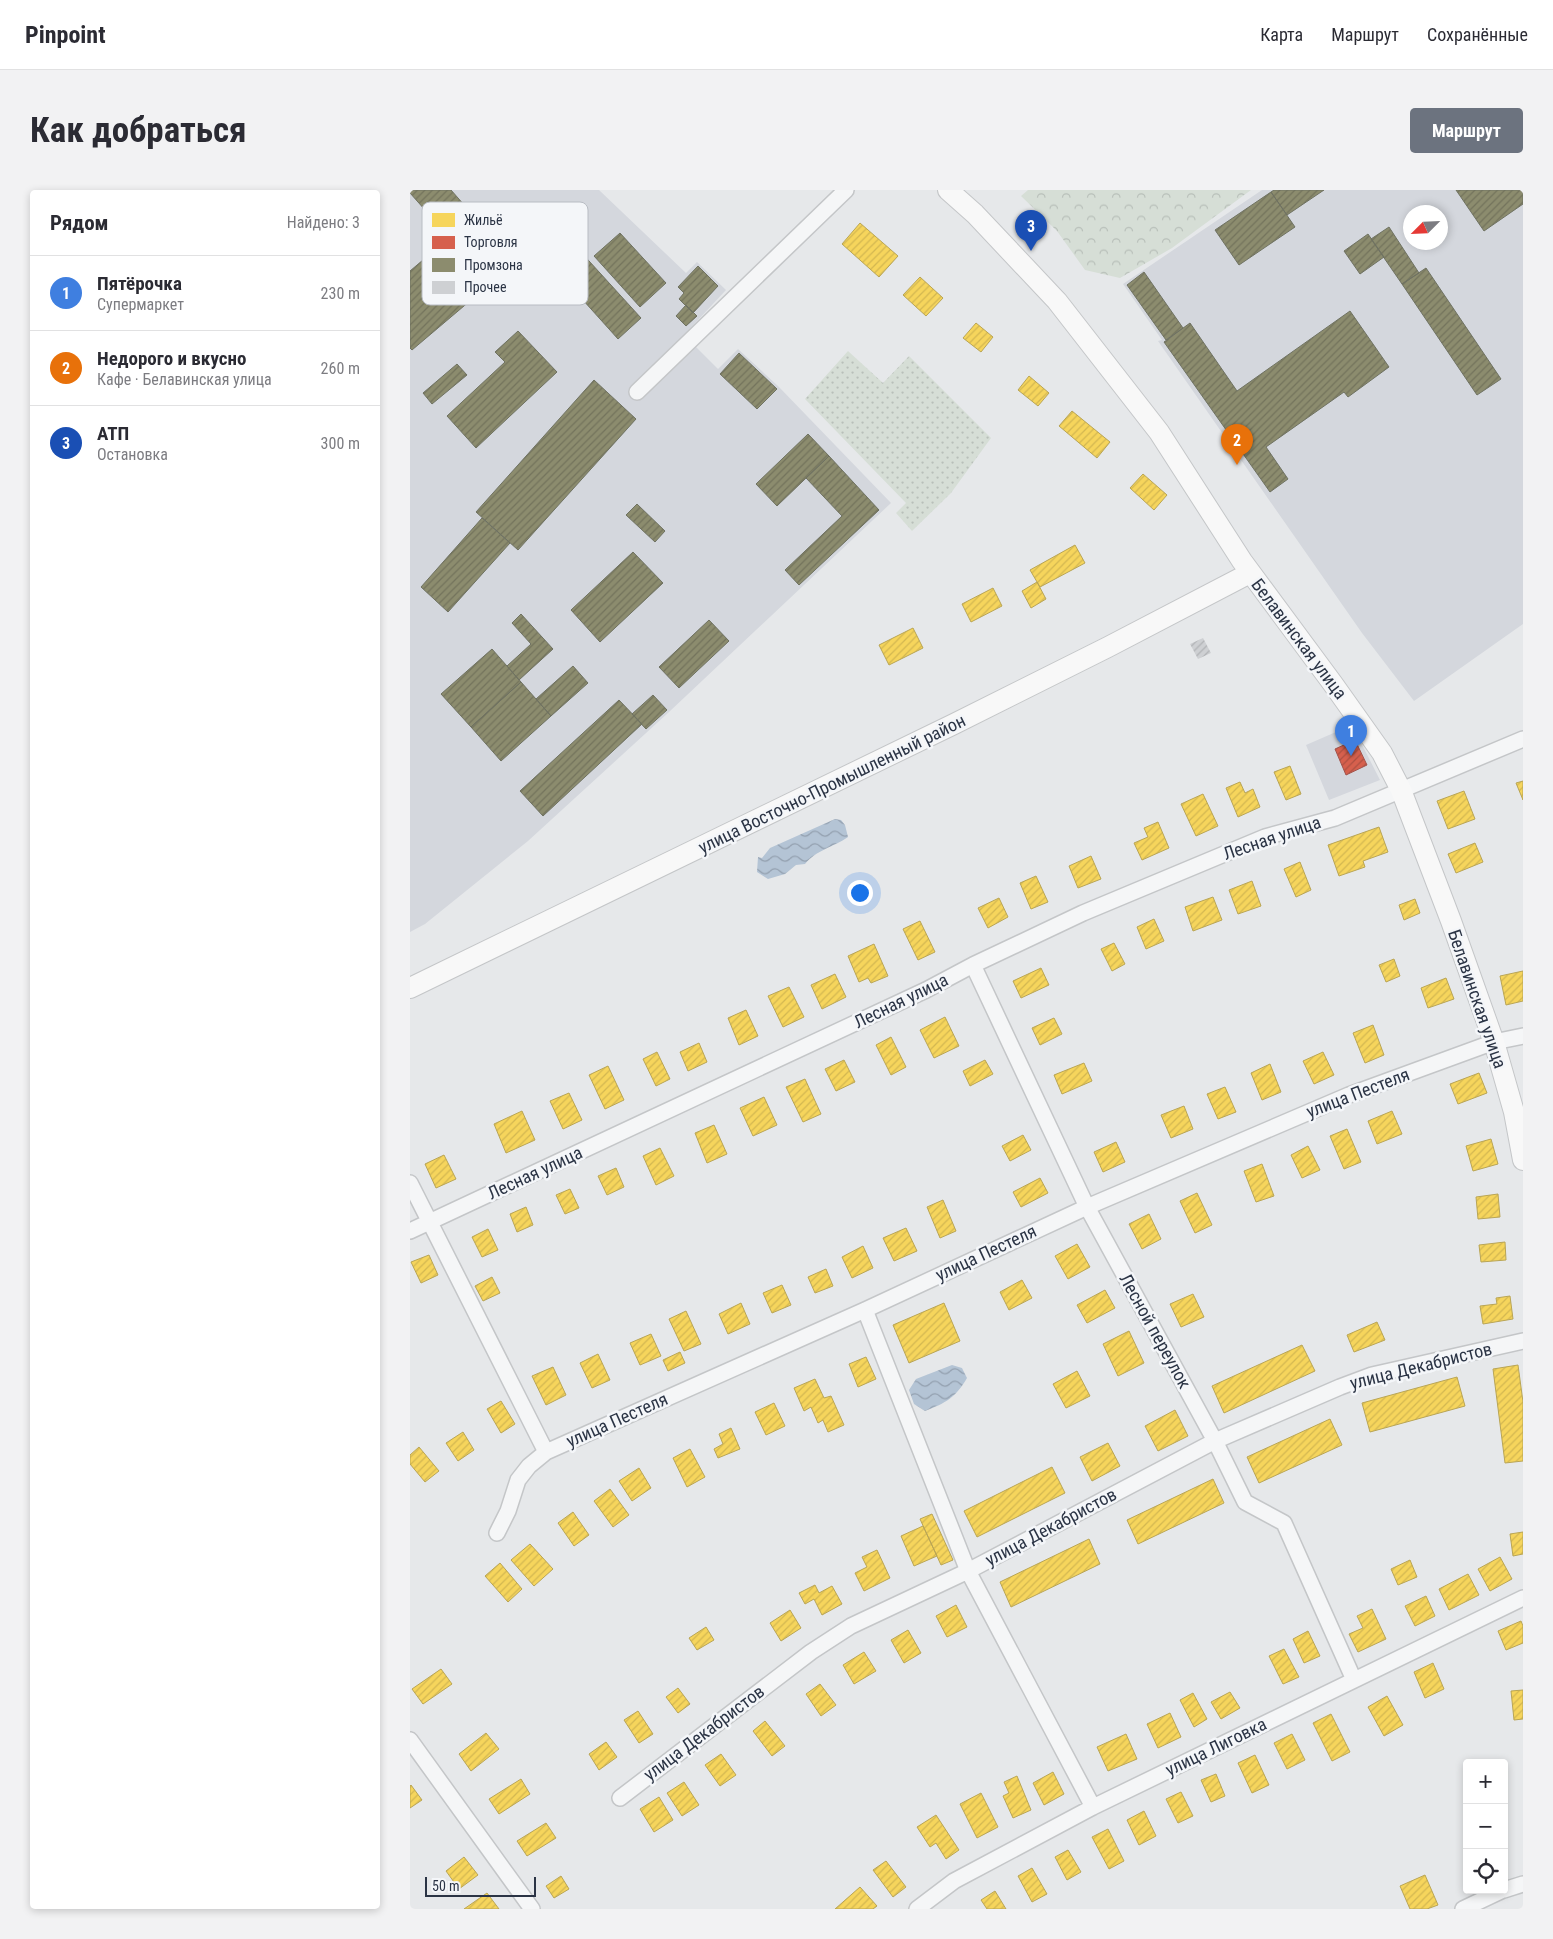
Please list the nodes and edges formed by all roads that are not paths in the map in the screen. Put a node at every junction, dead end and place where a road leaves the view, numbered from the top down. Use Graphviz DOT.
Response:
graph roads {
  1 [pos="846,190"];
  2 [pos="948,190"];
  3 [pos="637,392"];
  4 [pos="1250,573"];
  5 [pos="1523,739"];
  6 [pos="1401,790"];
  7 [pos="973,965"];
  8 [pos="410,988"];
  9 [pos="1523,1036"];
  10 [pos="1494,1042"];
  11 [pos="1523,1160"];
  12 [pos="410,1183"];
  13 [pos="1087,1207"];
  14 [pos="430,1222"];
  15 [pos="410,1231"];
  16 [pos="865,1310"];
  17 [pos="1523,1341"];
  18 [pos="1215,1441"];
  19 [pos="546,1452"];
  20 [pos="497,1533"];
  21 [pos="968,1571"];
  22 [pos="1523,1598"];
  23 [pos="1354,1680"];
  24 [pos="410,1740"];
  25 [pos="620,1798"];
  26 [pos="1093,1807"];
  27 [pos="1523,1884"];
  28 [pos="1508,1889"];
  29 [pos="1495,1894"];
  30 [pos="532,1909"];
  31 [pos="917,1909"];
  32 [pos="1462,1909"];
  1 -- 3 [label="street"];
  2 -- 4 [label="main road, Белавинская улица"];
  4 -- 6 [label="main road, Белавинская улица"];
  4 -- 8 [label="main road, улица Восточно-Промышленный район"];
  5 -- 6 [label="street, Лесная улица"];
  6 -- 7 [label="street, Лесная улица"];
  6 -- 10 [label="main road, Белавинская улица"];
  7 -- 13 [label="street, Лесной переулок"];
  7 -- 14 [label="street, Лесная улица"];
  9 -- 10 [label="street, улица Пестеля"];
  10 -- 11 [label="main road, Белавинская улица"];
  10 -- 13 [label="street, улица Пестеля"];
  12 -- 14 [label="street"];
  13 -- 16 [label="street, улица Пестеля"];
  13 -- 18 [label="street, Лесной переулок"];
  14 -- 15 [label="street, Лесная улица"];
  14 -- 19 [label="street"];
  16 -- 19 [label="street, улица Пестеля"];
  16 -- 21 [label="street"];
  17 -- 18 [label="street, улица Декабристов"];
  18 -- 21 [label="street, улица Декабристов"];
  18 -- 23 [label="street, Лесной переулок"];
  19 -- 20 [label="street, улица Пестеля"];
  21 -- 25 [label="street, улица Декабристов"];
  21 -- 26 [label="street"];
  22 -- 23 [label="street, улица Лиговка"];
  23 -- 26 [label="street, улица Лиговка"];
  24 -- 30 [label="street"];
  26 -- 31 [label="street, улица Лиговка"];
  27 -- 28 [label="street"];
  29 -- 32 [label="street"];
}
